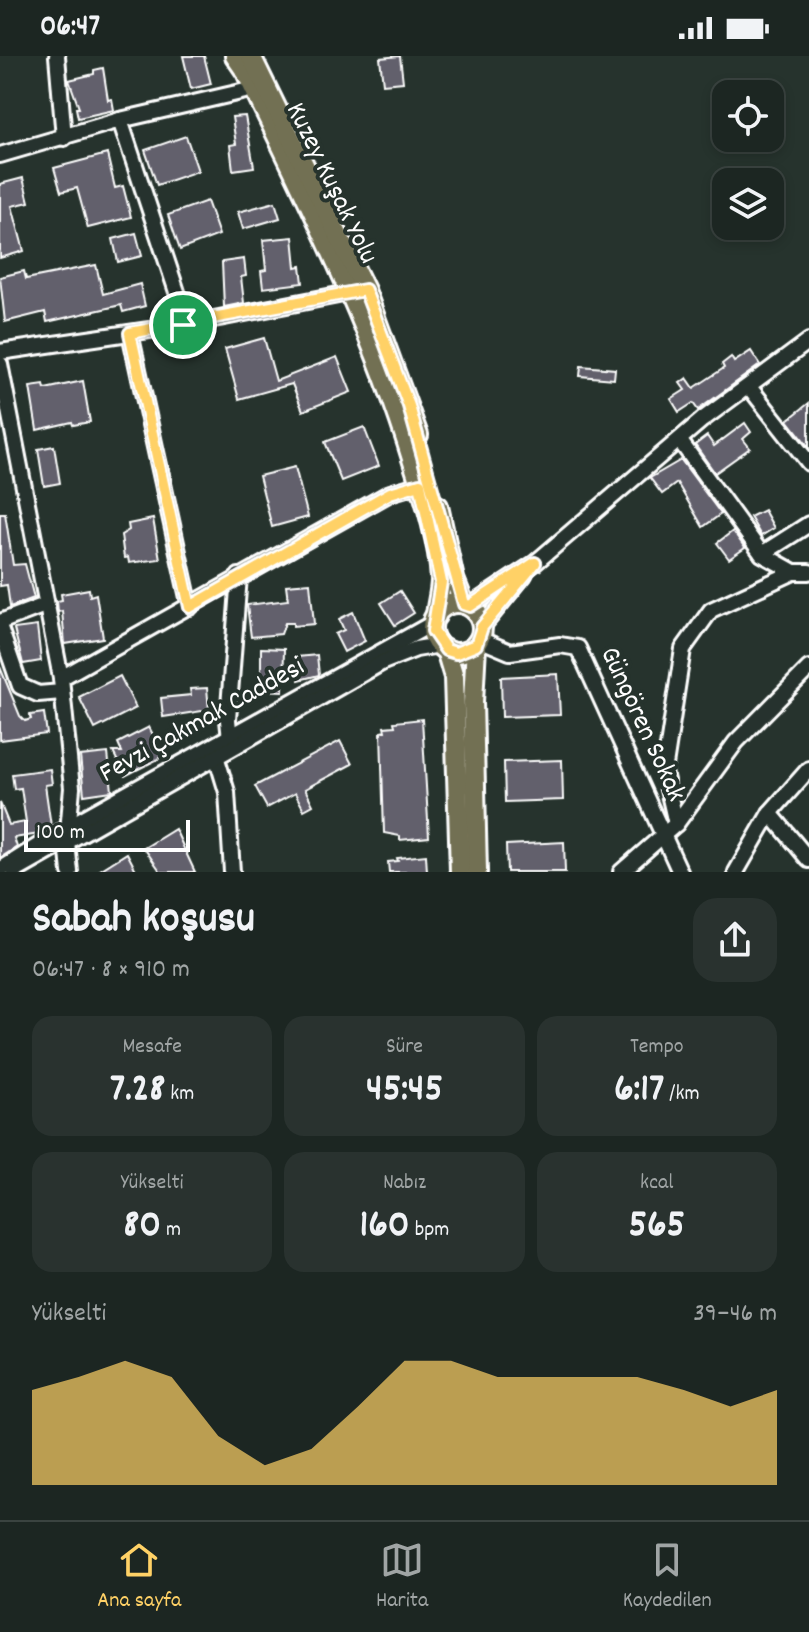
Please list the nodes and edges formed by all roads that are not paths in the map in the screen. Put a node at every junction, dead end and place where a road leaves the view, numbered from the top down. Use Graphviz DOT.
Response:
graph roads {
  1 [pos="57,56"];
  2 [pos="249,57"];
  3 [pos="254,89"];
  4 [pos="120,120"];
  5 [pos="64,138"];
  6 [pos="0,155"];
  7 [pos="358,292"];
  8 [pos="183,325"];
  9 [pos="130,333"];
  10 [pos="809,341"];
  11 [pos="0,352"];
  12 [pos="0,364"];
  13 [pos="750,388"];
  14 [pos="680,441"];
  15 [pos="809,463"];
  16 [pos="420,484"];
  17 [pos="809,524"];
  18 [pos="762,554"];
  19 [pos="535,563"];
  20 [pos="802,572"];
  21 [pos="239,576"];
  22 [pos="45,605"];
  23 [pos="467,605"];
  24 [pos="190,607"];
  25 [pos="434,619"];
  26 [pos="0,625"];
  27 [pos="479,637"];
  28 [pos="443,648"];
  29 [pos="809,668"];
  30 [pos="62,685"];
  31 [pos="230,739"];
  32 [pos="217,759"];
  33 [pos="809,769"];
  34 [pos="770,813"];
  35 [pos="676,824"];
  36 [pos="71,825"];
  37 [pos="664,836"];
  38 [pos="67,842"];
  39 [pos="809,860"];
  40 [pos="0,870"];
  41 [pos="14,872"];
  42 [pos="70,872"];
  43 [pos="232,872"];
  44 [pos="460,872"];
  45 [pos="477,872"];
  46 [pos="621,872"];
  47 [pos="680,872"];
  48 [pos="736,872"];
  1 -- 5 [label="street"];
  2 -- 3 [label="main road, Kuzey Kuşak Yolu"];
  2 -- 7 [label="main road, Kuzey Kuşak Yolu"];
  3 -- 4 [label="street"];
  3 -- 7 [label="main road, Kuzey Kuşak Yolu"];
  4 -- 5 [label="street"];
  4 -- 8 [label="street"];
  5 -- 6 [label="street"];
  7 -- 8 [label="street"];
  7 -- 16 [label="main road, Kuzey Kuşak Yolu"];
  7 -- 23 [label="main road, Kuzey Kuşak Yolu"];
  8 -- 9 [label="street"];
  9 -- 11 [label="street"];
  9 -- 24 [label="street"];
  10 -- 13 [label="street"];
  12 -- 22 [label="street"];
  13 -- 14 [label="street"];
  13 -- 15 [label="street"];
  14 -- 18 [label="street"];
  14 -- 19 [label="street"];
  16 -- 21 [label="street"];
  16 -- 25 [label="main road, Kuzey Kuşak Yolu"];
  17 -- 18 [label="street"];
  18 -- 20 [label="street"];
  19 -- 23 [label="street"];
  19 -- 27 [label="street"];
  20 -- 35 [label="street"];
  21 -- 24 [label="street"];
  21 -- 31 [label="street"];
  22 -- 26 [label="street"];
  22 -- 30 [label="street"];
  23 -- 25 [label="main road"];
  23 -- 27 [label="main road"];
  24 -- 30 [label="street"];
  25 -- 28 [label="main road"];
  25 -- 31 [label="street, Fevzi Çakmak Caddesi"];
  26 -- 30 [label="street"];
  27 -- 28 [label="main road"];
  27 -- 37 [label="street, Güngören Sokak"];
  27 -- 45 [label="main road"];
  28 -- 32 [label="street"];
  28 -- 44 [label="main road"];
  29 -- 35 [label="street"];
  30 -- 36 [label="street"];
  31 -- 36 [label="street, Fevzi Çakmak Caddesi"];
  32 -- 38 [label="street"];
  32 -- 43 [label="street"];
  33 -- 34 [label="street"];
  34 -- 39 [label="street"];
  34 -- 48 [label="street"];
  35 -- 37 [label="street"];
  36 -- 38 [label="street"];
  36 -- 40 [label="street, Fevzi Çakmak Caddesi"];
  37 -- 46 [label="street"];
  37 -- 47 [label="street, Güngören Sokak"];
  38 -- 41 [label="street"];
  38 -- 42 [label="street"];
}
